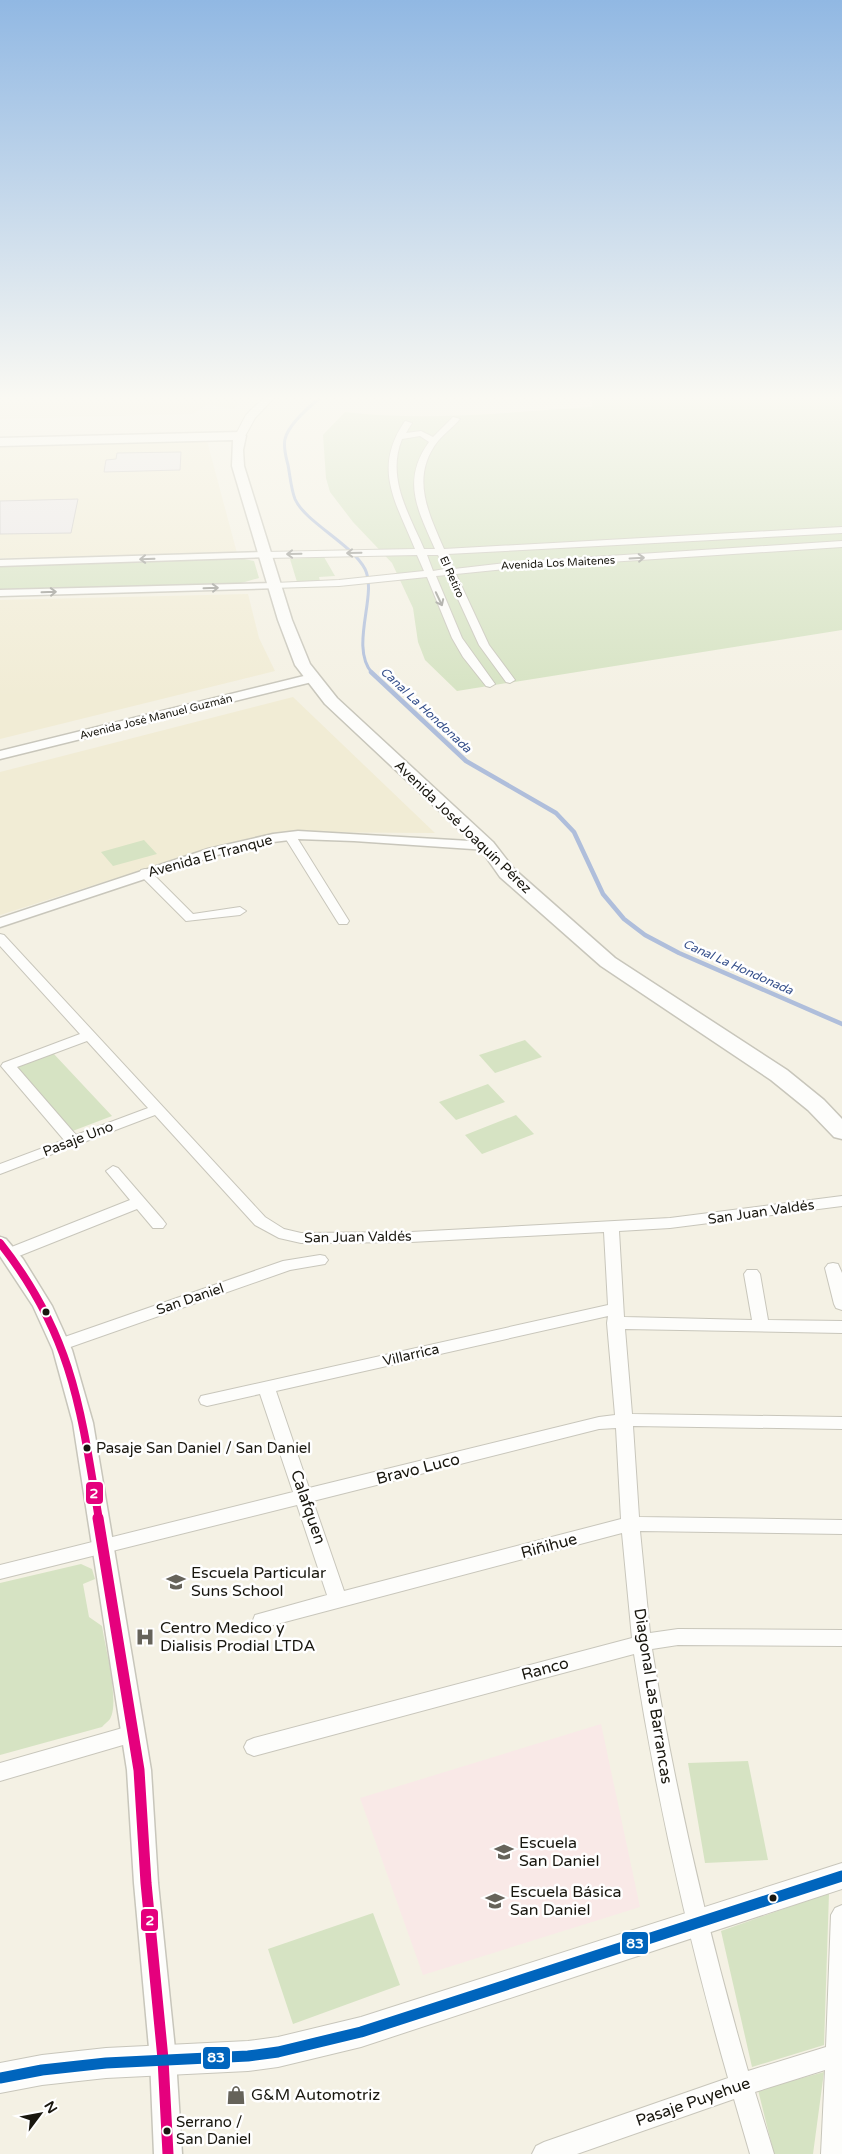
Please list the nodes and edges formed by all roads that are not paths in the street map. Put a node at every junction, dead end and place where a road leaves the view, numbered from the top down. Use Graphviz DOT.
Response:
graph roads {
  1 [pos="248,497"];
  2 [pos="397,497"];
  3 [pos="418,497"];
  4 [pos="842,530"];
  5 [pos="735,537"];
  6 [pos="842,544"];
  7 [pos="421,552"];
  8 [pos="741,552"];
  9 [pos="441,553"];
  10 [pos="266,555"];
  11 [pos="0,563"];
  12 [pos="449,571"];
  13 [pos="429,574"];
  14 [pos="275,586"];
  15 [pos="0,593"];
  16 [pos="500,669"];
  17 [pos="479,671"];
  18 [pos="312,678"];
  19 [pos="510,680"];
  20 [pos="490,684"];
  21 [pos="0,756"];
  22 [pos="290,836"];
  23 [pos="486,846"];
  24 [pos="145,873"];
  25 [pos="240,911"];
  26 [pos="343,921"];
  27 [pos="0,923"];
  28 [pos="0,938"];
  29 [pos="89,1035"];
  30 [pos="156,1110"];
  31 [pos="842,1132"];
  32 [pos="72,1140"];
  33 [pos="0,1170"];
  34 [pos="113,1171"];
  35 [pos="842,1201"];
  36 [pos="140,1202"];
  37 [pos="158,1224"];
  38 [pos="611,1227"];
  39 [pos="4,1248"];
  40 [pos="320,1260"];
  41 [pos="833,1268"];
  42 [pos="752,1274"];
  43 [pos="842,1304"];
  44 [pos="615,1316"];
  45 [pos="761,1326"];
  46 [pos="842,1327"];
  47 [pos="62,1344"];
  48 [pos="266,1387"];
  49 [pos="207,1400"];
  50 [pos="624,1421"];
  51 [pos="842,1423"];
  52 [pos="304,1497"];
  53 [pos="629,1524"];
  54 [pos="842,1527"];
  55 [pos="102,1547"];
  56 [pos="0,1572"];
  57 [pos="338,1600"];
  58 [pos="262,1620"];
  59 [pos="842,1638"];
  60 [pos="642,1643"];
  61 [pos="133,1734"];
  62 [pos="254,1747"];
  63 [pos="0,1772"];
  64 [pos="842,1876"];
  65 [pos="842,1915"];
  66 [pos="697,1922"];
  67 [pos="839,2053"];
  68 [pos="163,2059"];
  69 [pos="0,2078"];
  70 [pos="741,2085"];
  71 [pos="168,2154"];
  72 [pos="544,2154"];
  73 [pos="762,2154"];
  74 [pos="833,2154"];
  1 -- 10 [label="main road, Avenida José Joaquín Pérez"];
  2 -- 7 [label="street, El Retiro"];
  3 -- 9 [label="street, El Retiro"];
  4 -- 5 [label="street, Avenida Los Maitenes"];
  5 -- 8 [label="street"];
  5 -- 9 [label="street, Avenida Los Maitenes"];
  6 -- 8 [label="street, Avenida Los Maitenes"];
  7 -- 9 [label="street, Avenida Los Maitenes"];
  7 -- 10 [label="street, Avenida Los Maitenes, one-way"];
  7 -- 13 [label="street, El Retiro"];
  12 -- 8 [label="street, Avenida Los Maitenes, one-way"];
  9 -- 12 [label="street, El Retiro"];
  10 -- 11 [label="street, one-way"];
  10 -- 14 [label="main road, Avenida José Joaquín Pérez"];
  12 -- 13 [label="street, Avenida Los Maitenes"];
  12 -- 16 [label="street, El Retiro"];
  13 -- 14 [label="street, Avenida Los Maitenes"];
  13 -- 17 [label="street, El Retiro, one-way"];
  15 -- 14 [label="street, one-way"];
  14 -- 18 [label="main road, Avenida José Joaquín Pérez"];
  16 -- 17 [label="street"];
  16 -- 19 [label="street, El Retiro"];
  17 -- 20 [label="street, El Retiro"];
  18 -- 21 [label="street, Avenida José Manuel Guzmán"];
  18 -- 23 [label="main road, Avenida José Joaquín Pérez"];
  22 -- 23 [label="street, Avenida El Tranque"];
  22 -- 24 [label="street, Avenida El Tranque"];
  22 -- 26 [label="street"];
  23 -- 31 [label="main road, Avenida José Joaquín Pérez"];
  24 -- 25 [label="street"];
  24 -- 27 [label="street, Avenida El Tranque"];
  28 -- 29 [label="street, San Juan Valdés"];
  29 -- 30 [label="street, San Juan Valdés"];
  29 -- 32 [label="street"];
  30 -- 32 [label="street, Pasaje Uno"];
  30 -- 38 [label="street, San Juan Valdés"];
  32 -- 33 [label="street, Pasaje Uno"];
  34 -- 36 [label="street"];
  35 -- 38 [label="street, San Juan Valdés"];
  36 -- 37 [label="street"];
  36 -- 39 [label="street"];
  38 -- 44 [label="street, Diagonal Las Barrancas"];
  39 -- 47 [label="street"];
  40 -- 47 [label="street, San Daniel"];
  41 -- 43 [label="street"];
  42 -- 45 [label="street"];
  44 -- 45 [label="street, Villarrica"];
  44 -- 48 [label="street, Villarrica"];
  44 -- 50 [label="street, Diagonal Las Barrancas"];
  45 -- 46 [label="street, Villarrica"];
  47 -- 55 [label="street"];
  48 -- 49 [label="street, Villarrica"];
  48 -- 52 [label="street, Calafquen"];
  50 -- 51 [label="street, Bravo Luco"];
  50 -- 52 [label="street, Bravo Luco"];
  50 -- 53 [label="street, Diagonal Las Barrancas"];
  52 -- 55 [label="street, Bravo Luco"];
  52 -- 57 [label="street, Calafquen"];
  53 -- 54 [label="street, Riñihue"];
  53 -- 57 [label="street, Riñihue"];
  53 -- 60 [label="street, Diagonal Las Barrancas"];
  55 -- 56 [label="street, Bravo Luco"];
  55 -- 61 [label="street"];
  57 -- 58 [label="street, Riñihue"];
  59 -- 60 [label="street, Ranco"];
  60 -- 62 [label="street, Ranco"];
  60 -- 66 [label="street, Diagonal Las Barrancas"];
  61 -- 63 [label="street"];
  61 -- 68 [label="street"];
  64 -- 66 [label="main road"];
  65 -- 67 [label="street"];
  66 -- 68 [label="main road"];
  66 -- 70 [label="street, Diagonal Las Barrancas"];
  67 -- 70 [label="street, Pasaje Puyehue"];
  67 -- 74 [label="street"];
  68 -- 69 [label="main road"];
  68 -- 71 [label="street"];
  70 -- 72 [label="street, Pasaje Puyehue"];
  70 -- 73 [label="street, Diagonal Las Barrancas"];
}
